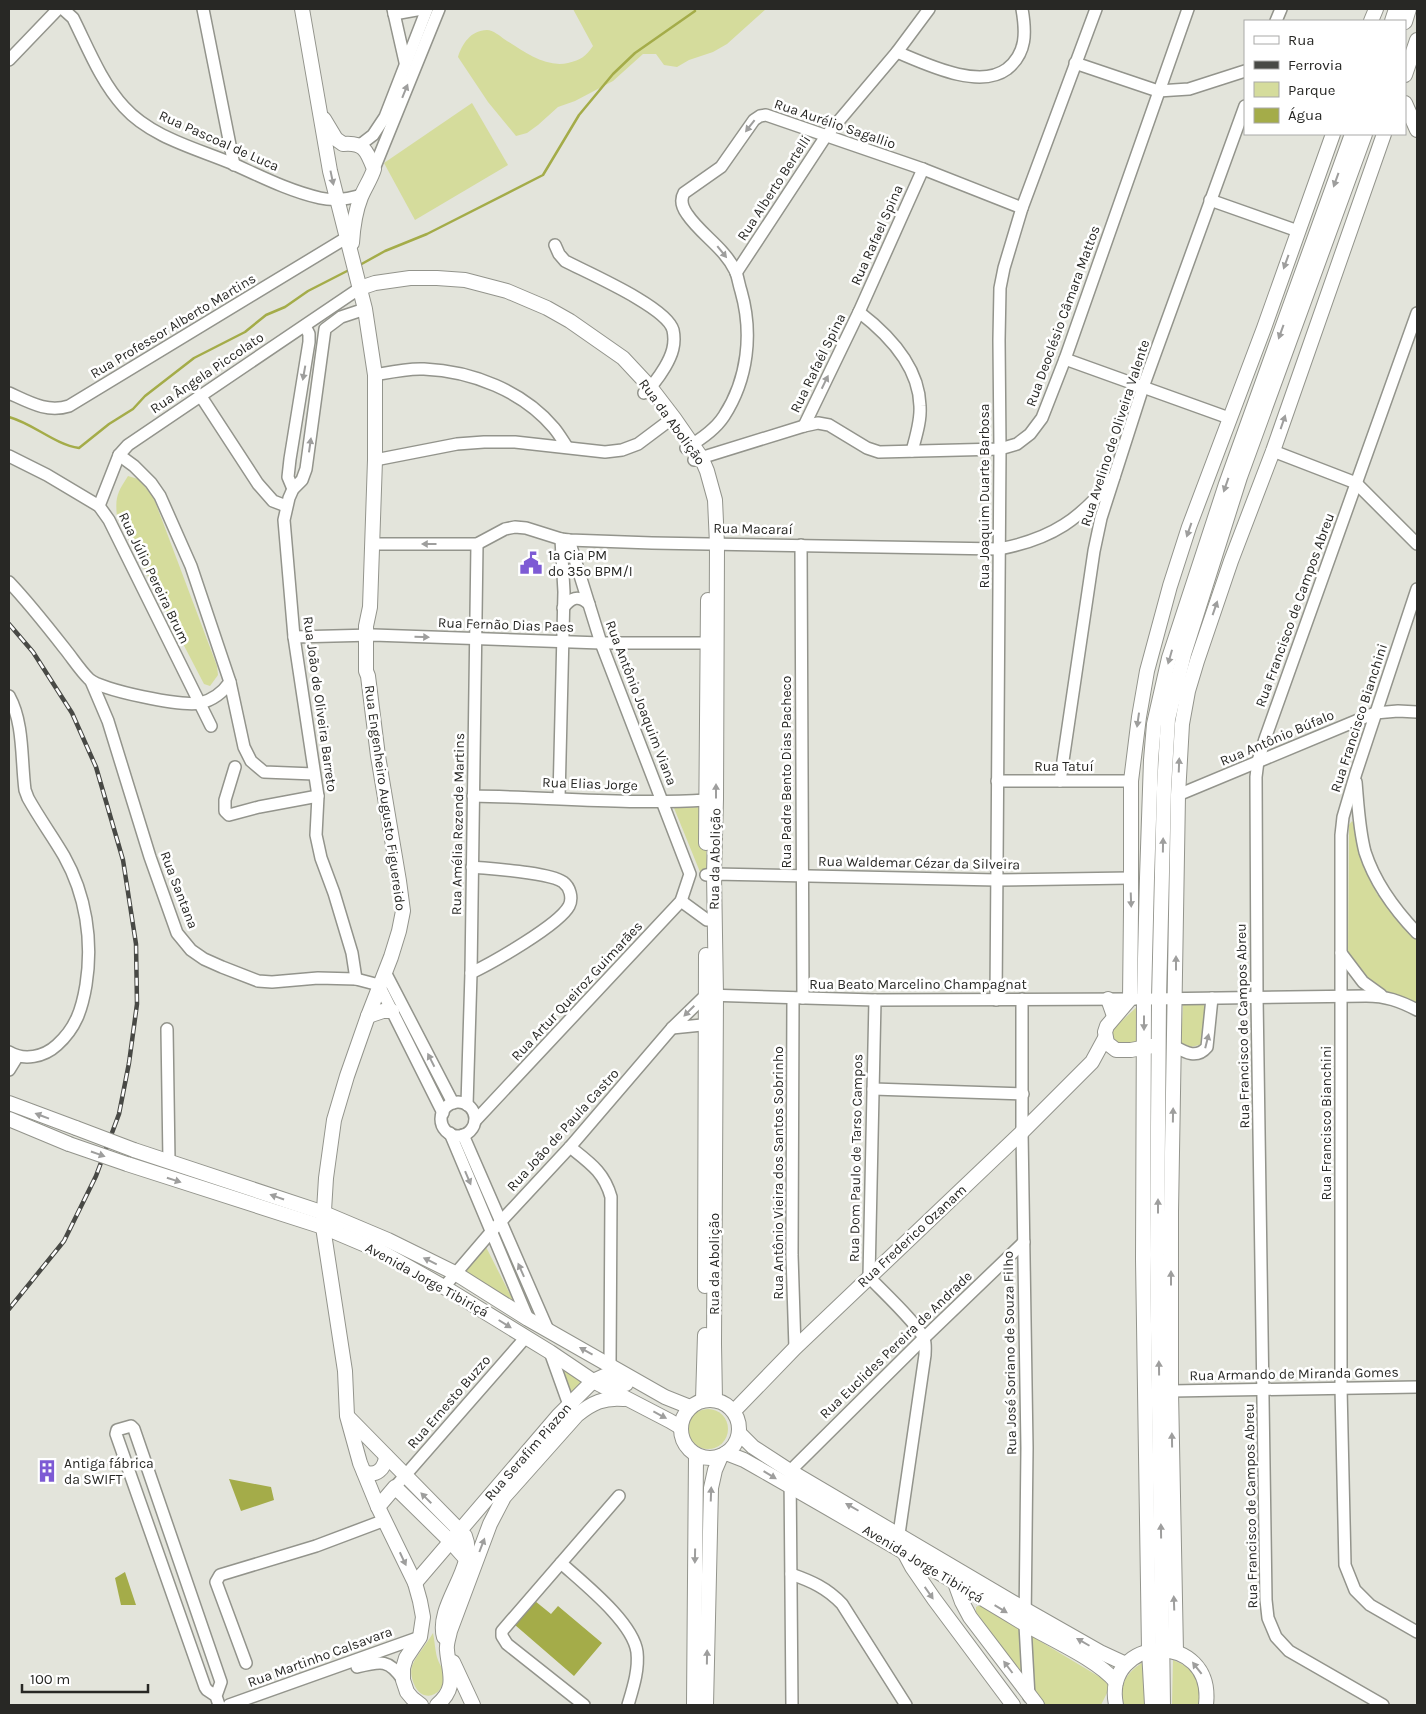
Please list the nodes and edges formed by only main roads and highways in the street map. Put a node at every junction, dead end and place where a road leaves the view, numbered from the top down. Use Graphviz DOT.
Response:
graph roads {
  1 [pos="302,9"];
  2 [pos="1417,40"];
  3 [pos="1406,72"];
  4 [pos="1406,105"];
  5 [pos="320,112"];
  6 [pos="1406,118"];
  7 [pos="1417,128"];
  8 [pos="1333,135"];
  9 [pos="1352,135"];
  10 [pos="1365,135"];
  11 [pos="1384,135"];
  12 [pos="343,144"];
  13 [pos="328,158"];
  14 [pos="350,248"];
  15 [pos="359,282"];
  16 [pos="647,391"];
  17 [pos="693,452"];
  18 [pos="712,643"];
  19 [pos="710,874"];
  20 [pos="711,995"];
  21 [pos="1108,999"];
  22 [pos="392,1011"];
  23 [pos="368,1016"];
  24 [pos="1114,1016"];
  25 [pos="1105,1038"];
  26 [pos="1159,1044"];
  27 [pos="1174,1046"];
  28 [pos="1144,1047"];
  29 [pos="1116,1050"];
  30 [pos="1092,1062"];
  31 [pos="9,1103"];
  32 [pos="9,1119"];
  33 [pos="324,1212"];
  34 [pos="323,1227"];
  35 [pos="593,1381"];
  36 [pos="665,1397"];
  37 [pos="632,1400"];
  38 [pos="709,1400"];
  39 [pos="690,1407"];
  40 [pos="734,1412"];
  41 [pos="347,1416"];
  42 [pos="680,1427"];
  43 [pos="739,1433"];
  44 [pos="382,1452"];
  45 [pos="724,1454"];
  46 [pos="696,1455"];
  47 [pos="362,1468"];
  48 [pos="378,1507"];
  49 [pos="460,1530"];
  50 [pos="450,1541"];
  51 [pos="904,1551"];
  52 [pos="466,1559"];
  53 [pos="956,1576"];
  54 [pos="415,1582"];
  55 [pos="979,1596"];
  56 [pos="970,1617"];
  57 [pos="446,1648"];
  58 [pos="1163,1650"];
  59 [pos="1126,1664"];
  60 [pos="1116,1682"];
  61 [pos="1032,1702"];
  62 [pos="415,1703"];
  63 [pos="437,1705"];
  64 [pos="473,1705"];
  65 [pos="694,1705"];
  66 [pos="706,1705"];
  67 [pos="1013,1705"];
  68 [pos="1116,1705"];
  69 [pos="1152,1705"];
  70 [pos="1163,1705"];
  71 [pos="1206,1705"];
  1 -- 5 [label="main road"];
  2 -- 3 [label="main road"];
  4 -- 7 [label="main road"];
  5 -- 12 [label="main road"];
  5 -- 13 [label="main road"];
  6 -- 7 [label="main road"];
  8 -- 24 [label="main road, Rua Frederico Ozanam, one-way"];
  9 -- 28 [label="main road, one-way"];
  26 -- 10 [label="main road, one-way"];
  27 -- 11 [label="main road, one-way"];
  12 -- 13 [label="main road"];
  12 -- 14 [label="main road"];
  13 -- 14 [label="main road, Rua Engenheiro Augusto Figuereido, one-way"];
  14 -- 15 [label="main road, Rua Engenheiro Augusto Figuereido"];
  15 -- 16 [label="main road, Rua da Abolição"];
  15 -- 23 [label="main road, Rua Engenheiro Augusto Figuereido"];
  16 -- 17 [label="main road, Rua da Abolição"];
  16 -- 17 [label="main road, Rua da Abolição"];
  17 -- 18 [label="main road, Rua da Abolição"];
  18 -- 19 [label="main road, Rua da Abolição"];
  19 -- 18 [label="main road, Rua da Abolição, one-way"];
  19 -- 20 [label="main road, Rua da Abolição"];
  19 -- 20 [label="main road, Rua da Abolição"];
  20 -- 38 [label="main road, Rua da Abolição"];
  21 -- 24 [label="main road"];
  22 -- 23 [label="main road"];
  23 -- 33 [label="main road, Rua Engenheiro Augusto Figuereido"];
  24 -- 25 [label="main road, Rua Frederico Ozanam"];
  25 -- 29 [label="main road"];
  25 -- 30 [label="main road, Rua Frederico Ozanam"];
  26 -- 27 [label="main road, Rua Frederico Ozanam"];
  26 -- 28 [label="main road, Rua Frederico Ozanam"];
  58 -- 26 [label="main road, one-way"];
  58 -- 27 [label="main road, one-way"];
  28 -- 29 [label="main road, Rua Frederico Ozanam"];
  28 -- 58 [label="main road"];
  29 -- 30 [label="main road, Rua Frederico Ozanam"];
  30 -- 40 [label="main road, Rua Frederico Ozanam"];
  33 -- 31 [label="main road, Avenida Jorge Tibiriçá, one-way, bridge"];
  32 -- 34 [label="main road, Avenida Jorge Tibiriçá, one-way, bridge"];
  33 -- 34 [label="main road, Rua Engenheiro Augusto Figuereido"];
  36 -- 33 [label="main road, Avenida Jorge Tibiriçá, one-way"];
  34 -- 35 [label="main road, Avenida Jorge Tibiriçá, one-way"];
  34 -- 41 [label="main road, Rua Engenheiro Augusto Figuereido"];
  35 -- 36 [label="main road"];
  35 -- 37 [label="main road, Avenida Jorge Tibiriçá"];
  35 -- 49 [label="main road, Rua Serafim Piazon"];
  36 -- 39 [label="main road, Avenida Jorge Tibiriçá"];
  37 -- 42 [label="main road, Avenida Jorge Tibiriçá, one-way"];
  57 -- 37 [label="main road, one-way"];
  38 -- 39 [label="main road"];
  38 -- 40 [label="main road"];
  39 -- 42 [label="main road"];
  40 -- 43 [label="main road"];
  41 -- 44 [label="main road"];
  41 -- 47 [label="main road, Rua Engenheiro Augusto Figuereido"];
  42 -- 46 [label="main road"];
  43 -- 45 [label="main road"];
  53 -- 43 [label="main road, Avenida Jorge Tibiriçá, one-way"];
  44 -- 47 [label="main road"];
  44 -- 47 [label="main road"];
  49 -- 44 [label="main road, one-way"];
  45 -- 46 [label="main road"];
  45 -- 51 [label="main road, Avenida Jorge Tibiriçá, one-way"];
  66 -- 45 [label="main road, one-way"];
  46 -- 65 [label="main road, one-way"];
  47 -- 48 [label="main road, Rua Engenheiro Augusto Figuereido"];
  48 -- 50 [label="main road"];
  48 -- 54 [label="main road, Rua Engenheiro Augusto Figuereido, one-way"];
  49 -- 50 [label="main road, Rua Serafim Piazon"];
  49 -- 52 [label="main road"];
  50 -- 52 [label="main road"];
  50 -- 54 [label="main road, Rua Serafim Piazon"];
  51 -- 53 [label="main road, Avenida Jorge Tibiriçá"];
  51 -- 67 [label="main road, one-way"];
  52 -- 57 [label="main road"];
  53 -- 55 [label="main road, Avenida Jorge Tibiriçá"];
  53 -- 56 [label="main road"];
  59 -- 53 [label="main road, Avenida Jorge Tibiriçá, one-way"];
  54 -- 62 [label="main road, Rua Engenheiro Augusto Figuereido"];
  55 -- 56 [label="main road"];
  55 -- 60 [label="main road, Avenida Jorge Tibiriçá, one-way"];
  61 -- 56 [label="main road, one-way"];
  57 -- 63 [label="main road"];
  57 -- 64 [label="main road"];
  58 -- 59 [label="main road"];
  58 -- 69 [label="main road"];
  58 -- 70 [label="main road"];
  71 -- 58 [label="main road, one-way"];
  59 -- 60 [label="main road"];
  60 -- 68 [label="main road"];
}
